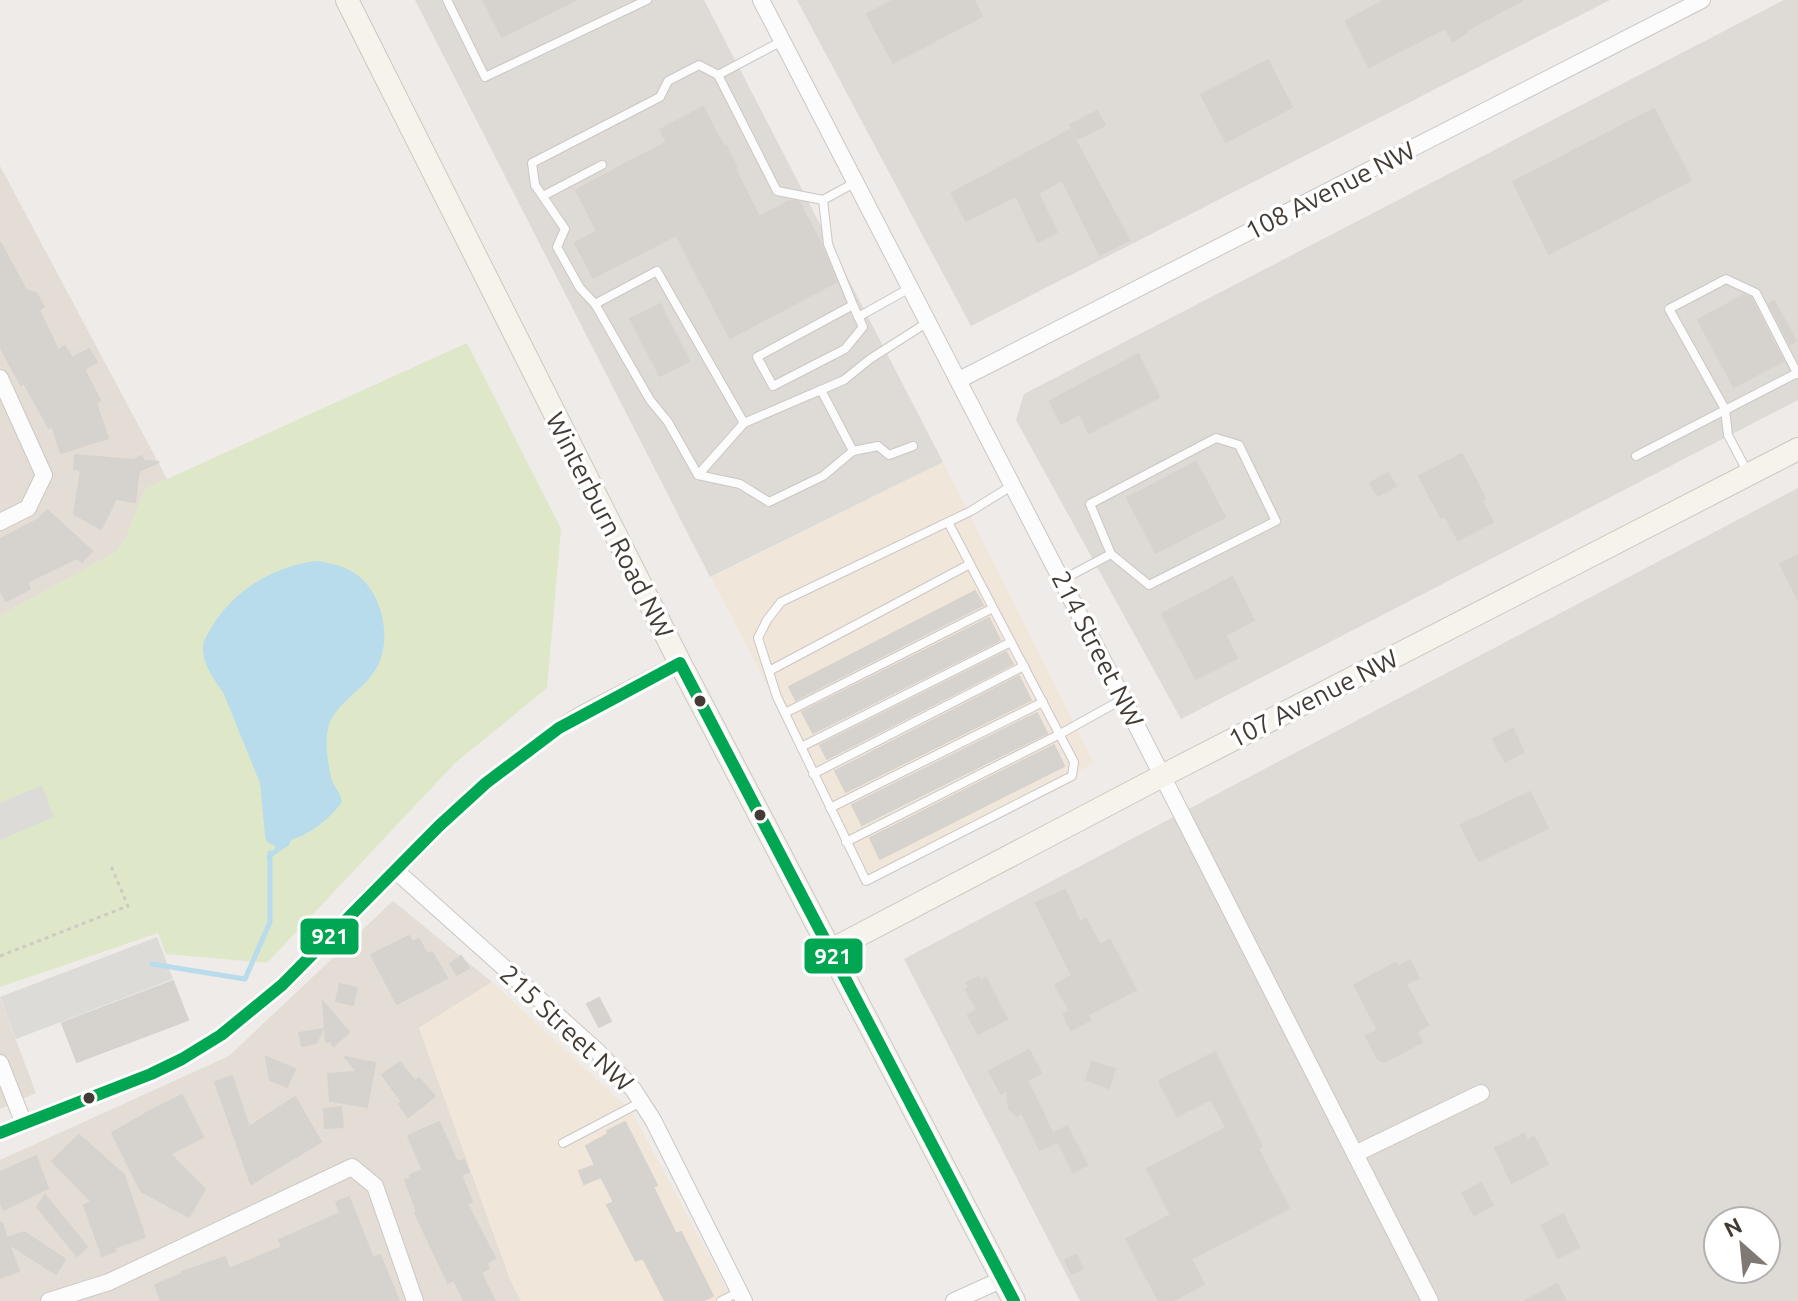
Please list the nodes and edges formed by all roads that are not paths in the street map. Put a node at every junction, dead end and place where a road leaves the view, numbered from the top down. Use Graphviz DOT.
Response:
graph roads {
  1 [pos="347,0"];
  2 [pos="447,0"];
  3 [pos="647,0"];
  4 [pos="761,0"];
  5 [pos="1702,0"];
  6 [pos="783,41"];
  7 [pos="718,75"];
  8 [pos="602,165"];
  9 [pos="856,182"];
  10 [pos="543,196"];
  11 [pos="823,200"];
  12 [pos="911,287"];
  13 [pos="595,304"];
  14 [pos="853,305"];
  15 [pos="858,317"];
  16 [pos="929,321"];
  17 [pos="1798,374"];
  18 [pos="0,378"];
  19 [pos="959,380"];
  20 [pos="821,390"];
  21 [pos="1725,409"];
  22 [pos="744,423"];
  23 [pos="913,446"];
  24 [pos="1798,449"];
  25 [pos="853,451"];
  26 [pos="1636,456"];
  27 [pos="1749,474"];
  28 [pos="698,475"];
  29 [pos="1013,485"];
  30 [pos="0,522"];
  31 [pos="948,522"];
  32 [pos="1111,554"];
  33 [pos="970,564"];
  34 [pos="1062,580"];
  35 [pos="993,608"];
  36 [pos="1011,642"];
  37 [pos="680,663"];
  38 [pos="1024,666"];
  39 [pos="769,671"];
  40 [pos="1123,699"];
  41 [pos="1043,702"];
  42 [pos="785,713"];
  43 [pos="1060,734"];
  44 [pos="801,747"];
  45 [pos="813,774"];
  46 [pos="1162,776"];
  47 [pos="830,808"];
  48 [pos="846,842"];
  49 [pos="395,870"];
  50 [pos="829,951"];
  51 [pos="0,1063"];
  52 [pos="1481,1093"];
  53 [pos="643,1101"];
  54 [pos="24,1124"];
  55 [pos="0,1133"];
  56 [pos="563,1143"];
  57 [pos="1355,1154"];
  58 [pos="1003,1279"];
  59 [pos="742,1296"];
  60 [pos="49,1301"];
  61 [pos="415,1301"];
  62 [pos="721,1301"];
  63 [pos="954,1301"];
  64 [pos="1014,1301"];
  65 [pos="1430,1301"];
  1 -- 37 [label="main road, Winterburn Road NW"];
  2 -- 3 [label="lane"];
  4 -- 6 [label="street, 214 Street NW"];
  5 -- 19 [label="street, 108 Avenue NW"];
  6 -- 7 [label="lane"];
  6 -- 9 [label="street, 214 Street NW"];
  7 -- 10 [label="lane"];
  7 -- 11 [label="lane"];
  8 -- 10 [label="lane"];
  9 -- 11 [label="lane"];
  9 -- 12 [label="street, 214 Street NW"];
  10 -- 13 [label="lane"];
  11 -- 14 [label="lane"];
  12 -- 15 [label="lane"];
  12 -- 16 [label="street, 214 Street NW"];
  13 -- 22 [label="lane"];
  13 -- 28 [label="lane"];
  14 -- 15 [label="lane"];
  14 -- 15 [label="lane"];
  16 -- 19 [label="street, 214 Street NW"];
  16 -- 20 [label="lane"];
  17 -- 21 [label="lane"];
  17 -- 21 [label="lane"];
  18 -- 30 [label="street"];
  19 -- 29 [label="street, 214 Street NW"];
  20 -- 22 [label="lane"];
  20 -- 25 [label="lane"];
  21 -- 26 [label="lane"];
  21 -- 27 [label="lane"];
  22 -- 28 [label="lane"];
  23 -- 25 [label="lane"];
  24 -- 27 [label="main road, 107 Avenue NW"];
  25 -- 28 [label="lane"];
  27 -- 46 [label="main road, 107 Avenue NW"];
  29 -- 31 [label="lane"];
  29 -- 34 [label="street, 214 Street NW"];
  31 -- 33 [label="lane"];
  31 -- 39 [label="lane"];
  32 -- 32 [label="lane"];
  32 -- 34 [label="lane"];
  33 -- 35 [label="lane"];
  33 -- 39 [label="lane"];
  34 -- 40 [label="street, 214 Street NW"];
  35 -- 36 [label="lane"];
  35 -- 42 [label="lane"];
  36 -- 38 [label="lane"];
  36 -- 44 [label="lane"];
  37 -- 49 [label="street"];
  37 -- 50 [label="main road, Winterburn Road NW"];
  38 -- 41 [label="lane"];
  38 -- 45 [label="lane"];
  39 -- 42 [label="lane"];
  40 -- 43 [label="lane"];
  40 -- 46 [label="street, 214 Street NW"];
  41 -- 43 [label="lane"];
  41 -- 47 [label="lane"];
  42 -- 44 [label="lane"];
  43 -- 48 [label="lane"];
  43 -- 48 [label="lane"];
  44 -- 45 [label="lane"];
  45 -- 47 [label="lane"];
  46 -- 50 [label="main road, 107 Avenue NW"];
  46 -- 57 [label="street, 214 Street NW"];
  47 -- 48 [label="lane"];
  49 -- 53 [label="street, 215 Street NW"];
  49 -- 54 [label="street"];
  50 -- 58 [label="main road, Winterburn Road NW"];
  51 -- 54 [label="street"];
  52 -- 57 [label="street"];
  53 -- 56 [label="lane"];
  53 -- 59 [label="street, 215 Street NW"];
  54 -- 55 [label="street"];
  57 -- 65 [label="street, 214 Street NW"];
  58 -- 63 [label="street"];
  58 -- 64 [label="main road, Winterburn Road NW"];
  59 -- 62 [label="lane"];
  60 -- 61 [label="street"];
}
